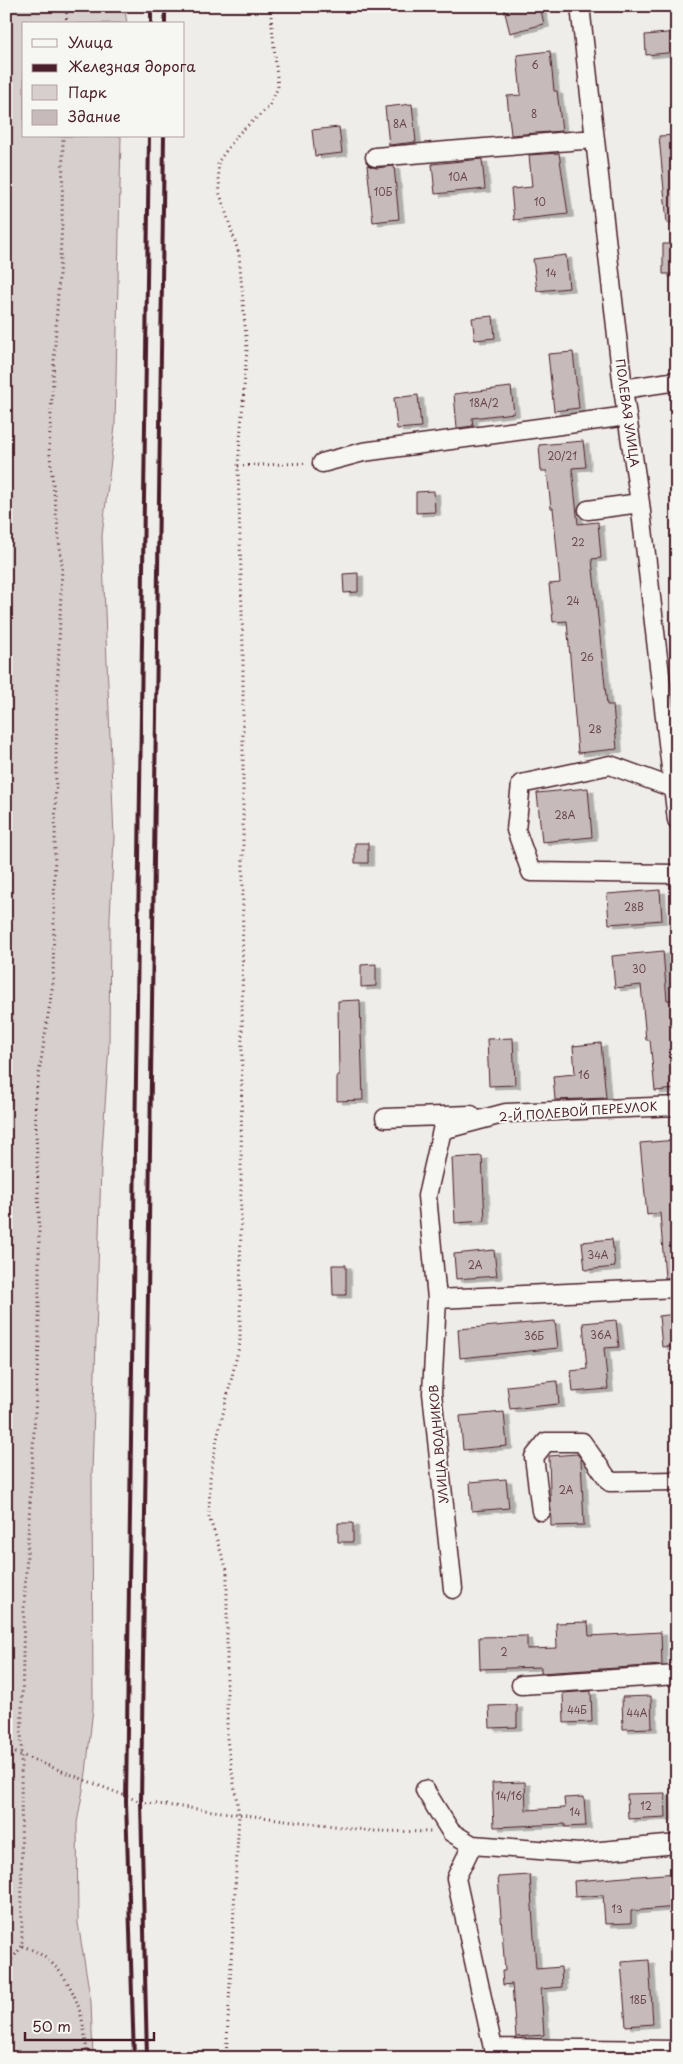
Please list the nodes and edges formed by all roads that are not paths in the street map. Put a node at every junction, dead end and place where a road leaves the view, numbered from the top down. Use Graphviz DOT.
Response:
graph roads {
  1 [pos="580,6"];
  2 [pos="595,139"];
  3 [pos="375,157"];
  4 [pos="677,381"];
  5 [pos="623,389"];
  6 [pos="627,416"];
  7 [pos="322,463"];
  8 [pos="640,503"];
  9 [pos="588,510"];
  10 [pos="675,788"];
  11 [pos="677,820"];
  12 [pos="677,874"];
  13 [pos="677,1106"];
  14 [pos="506,1113"];
  15 [pos="385,1118"];
  16 [pos="677,1288"];
  17 [pos="437,1299"];
  18 [pos="677,1481"];
  19 [pos="541,1511"];
  20 [pos="453,1589"];
  21 [pos="677,1675"];
  22 [pos="521,1685"];
  23 [pos="425,1790"];
  24 [pos="677,1844"];
  25 [pos="472,1845"];
  26 [pos="677,2050"];
  1 -- 2 [label="street, ПОЛЕВАЯ УЛИЦА"];
  2 -- 3 [label="street"];
  2 -- 5 [label="street, ПОЛЕВАЯ УЛИЦА"];
  4 -- 5 [label="street"];
  5 -- 6 [label="street, ПОЛЕВАЯ УЛИЦА"];
  6 -- 7 [label="street"];
  6 -- 8 [label="street, ПОЛЕВАЯ УЛИЦА"];
  8 -- 9 [label="street"];
  8 -- 10 [label="street, ПОЛЕВАЯ УЛИЦА"];
  10 -- 11 [label="street, ПОЛЕВАЯ УЛИЦА"];
  10 -- 12 [label="street"];
  13 -- 14 [label="street, 2-Й ПОЛЕВОЙ ПЕРЕУЛОК"];
  14 -- 15 [label="street"];
  14 -- 17 [label="street, 2-Й ПОЛЕВОЙ ПЕРЕУЛОК"];
  16 -- 17 [label="street"];
  17 -- 20 [label="street, УЛИЦА ВОДНИКОВ"];
  18 -- 19 [label="street"];
  21 -- 22 [label="street"];
  23 -- 25 [label="street"];
  24 -- 25 [label="street"];
  25 -- 26 [label="street"];
}
